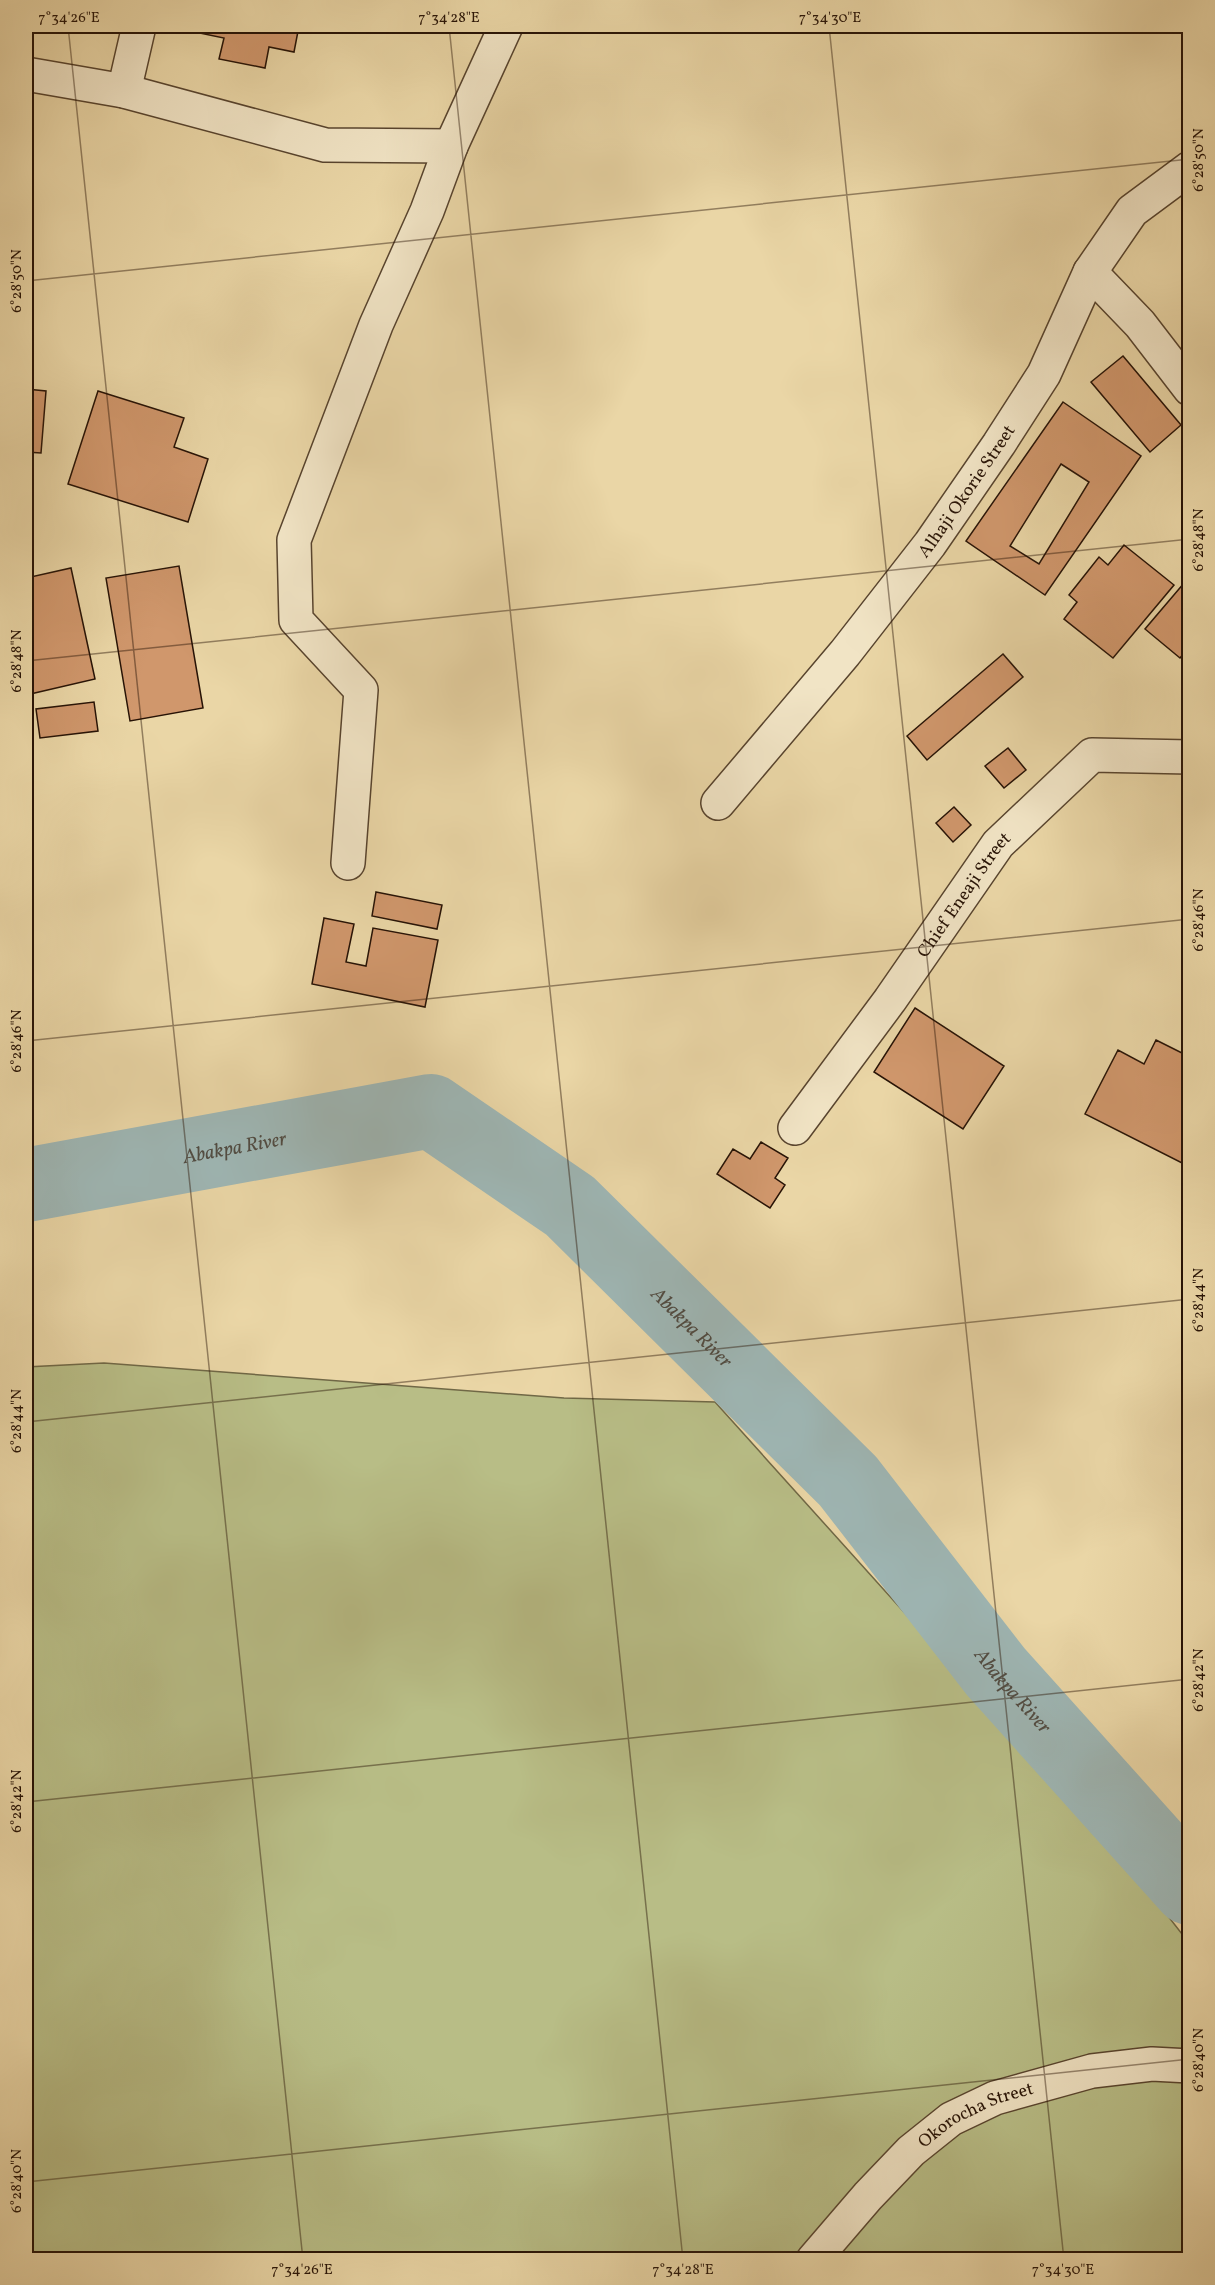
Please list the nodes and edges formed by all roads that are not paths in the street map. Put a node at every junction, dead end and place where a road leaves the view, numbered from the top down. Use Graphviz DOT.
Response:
graph roads {
  1 [pos="138,26"];
  2 [pos="506,26"];
  3 [pos="26,74"];
  4 [pos="124,91"];
  5 [pos="451,146"];
  6 [pos="1190,168"];
  7 [pos="1090,272"];
  8 [pos="1190,389"];
  9 [pos="1190,757"];
  10 [pos="718,803"];
  11 [pos="348,863"];
  12 [pos="795,1128"];
  13 [pos="1190,2066"];
  14 [pos="813,2259"];
  1 -- 4 [label="street"];
  2 -- 5 [label="street"];
  3 -- 4 [label="street"];
  4 -- 5 [label="street"];
  5 -- 11 [label="street"];
  6 -- 7 [label="street, Alhaji Okorie Street"];
  7 -- 8 [label="street"];
  7 -- 10 [label="street, Alhaji Okorie Street"];
  9 -- 12 [label="street, Chief Eneaji Street"];
  13 -- 14 [label="street, Okorocha Street"];
}
